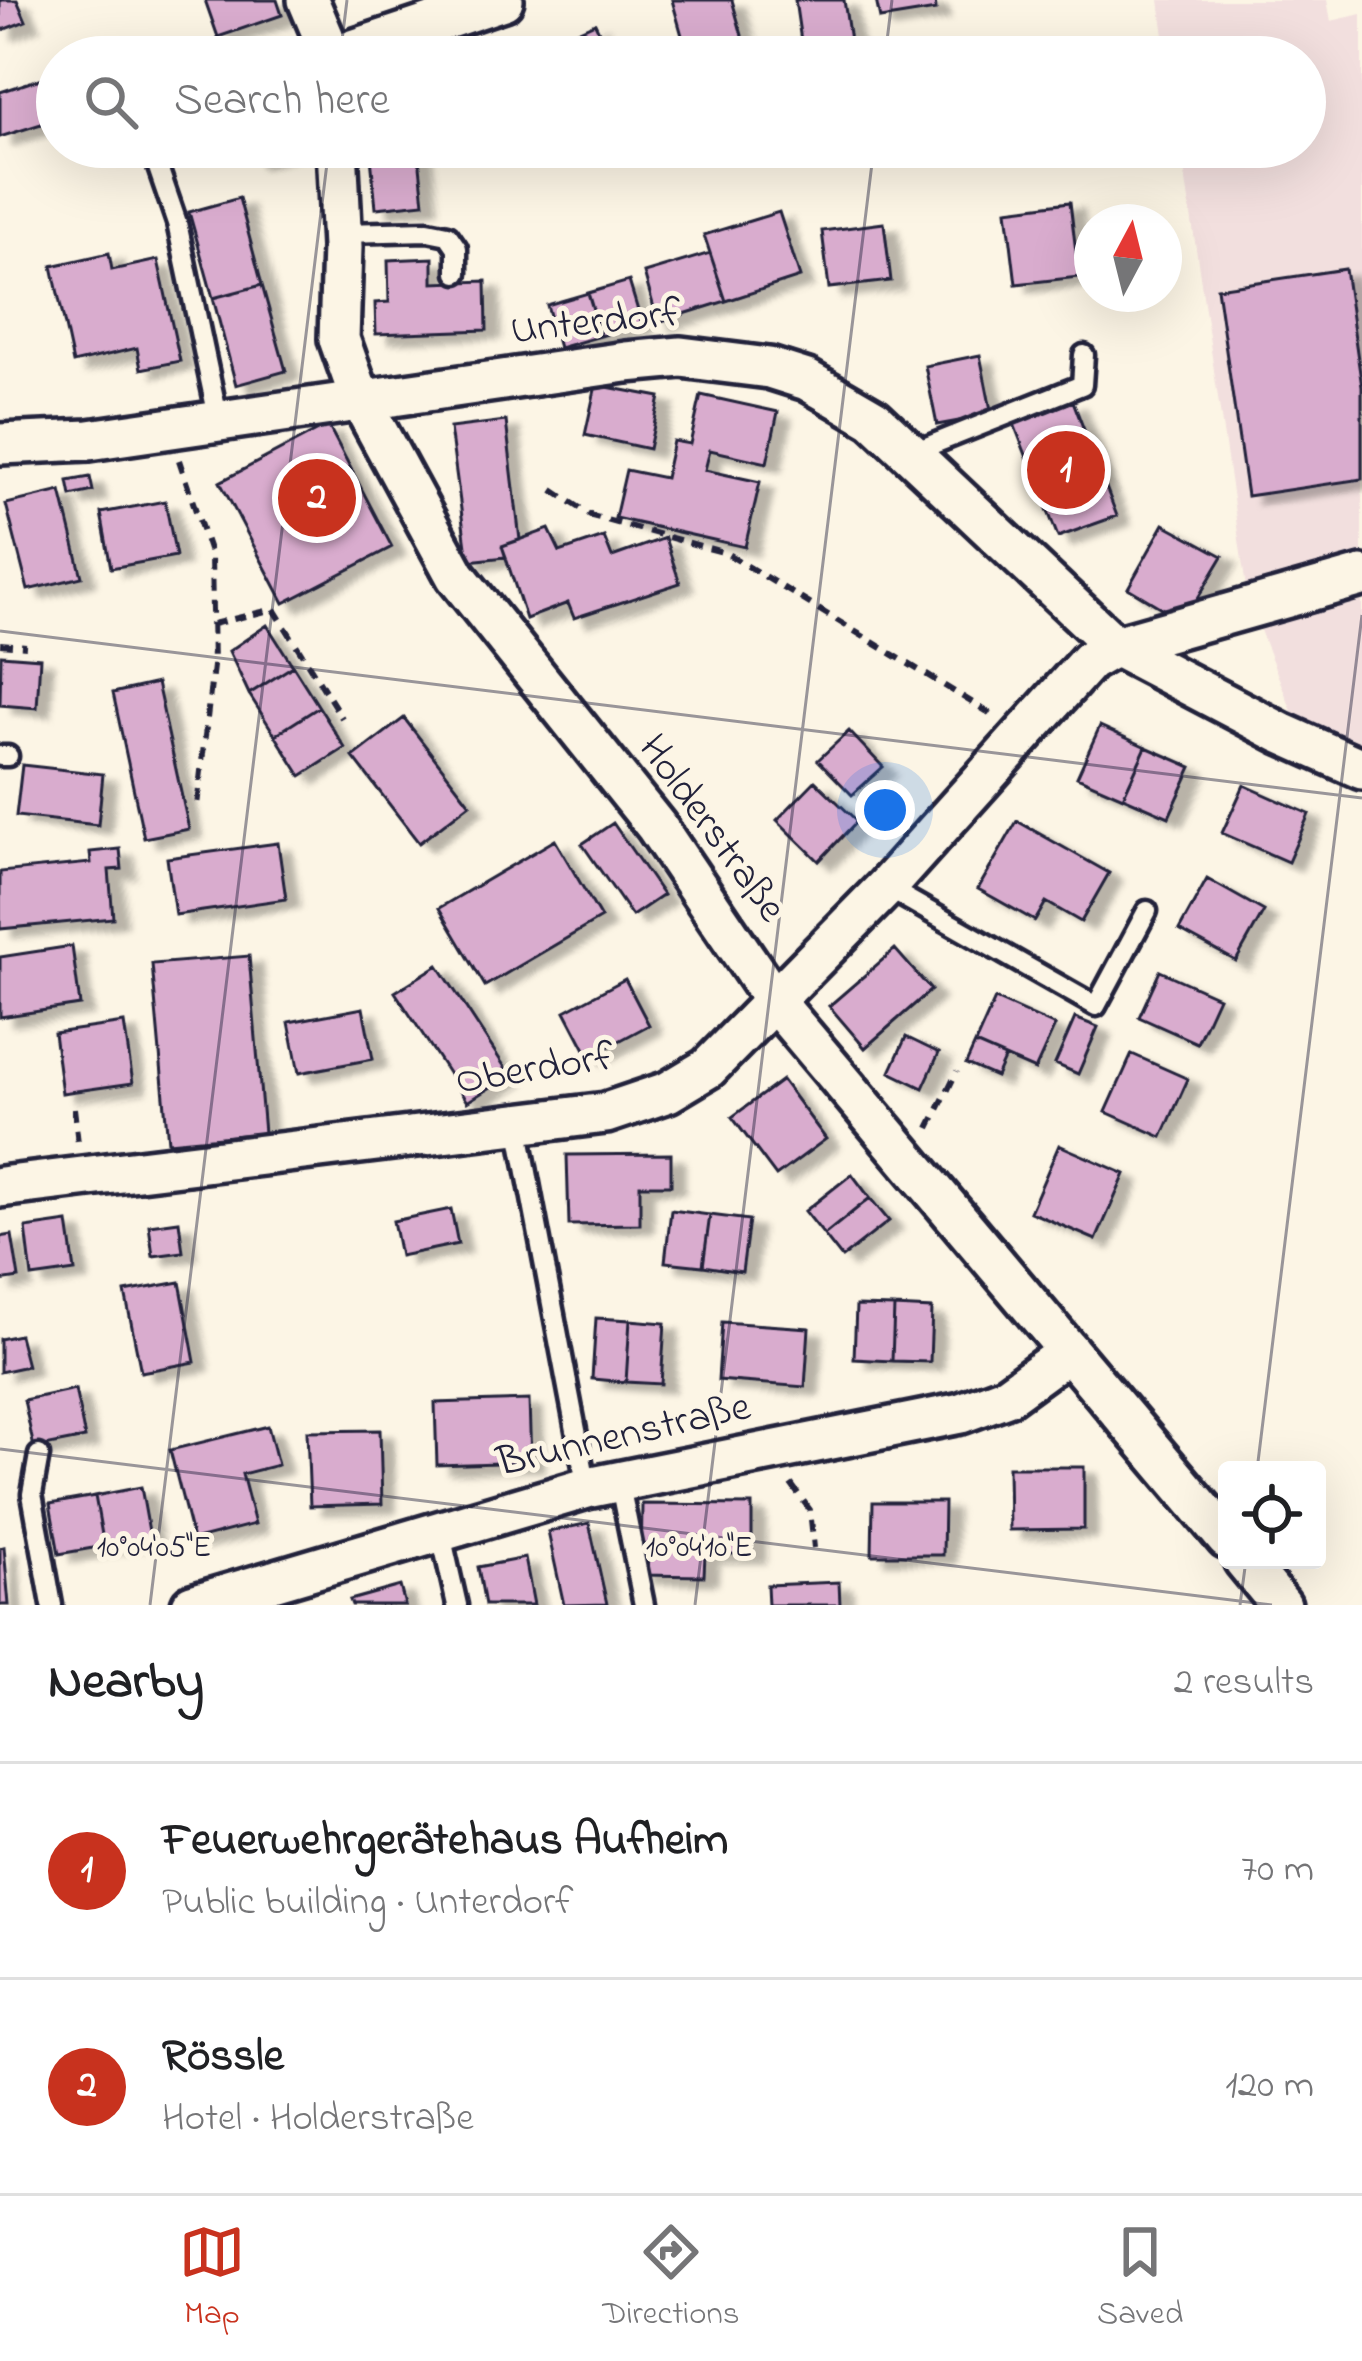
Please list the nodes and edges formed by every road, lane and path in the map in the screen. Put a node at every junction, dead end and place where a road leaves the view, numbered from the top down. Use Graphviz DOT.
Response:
graph roads {
  1 [pos="308,0"];
  2 [pos="503,0"];
  3 [pos="323,36"];
  4 [pos="395,36"];
  5 [pos="158,168"];
  6 [pos="338,168"];
  7 [pos="342,233"];
  8 [pos="457,273"];
  9 [pos="1084,355"];
  10 [pos="361,401"];
  11 [pos="219,422"];
  12 [pos="168,428"];
  13 [pos="0,444"];
  14 [pos="911,453"];
  15 [pos="553,490"];
  16 [pos="1362,576"];
  17 [pos="213,624"];
  18 [pos="0,644"];
  19 [pos="26,646"];
  20 [pos="1115,646"];
  21 [pos="341,718"];
  22 [pos="1025,735"];
  23 [pos="1362,769"];
  24 [pos="197,806"];
  25 [pos="886,887"];
  26 [pos="1147,911"];
  27 [pos="775,1002"];
  28 [pos="956,1071"];
  29 [pos="518,1125"];
  30 [pos="911,1163"];
  31 [pos="0,1187"];
  32 [pos="1070,1351"];
  33 [pos="767,1452"];
  34 [pos="39,1455"];
  35 [pos="603,1484"];
  36 [pos="1218,1528"];
  37 [pos="440,1529"];
  38 [pos="814,1548"];
  39 [pos="1251,1569"];
  40 [pos="277,1593"];
  41 [pos="52,1605"];
  42 [pos="192,1605"];
  43 [pos="457,1605"];
  44 [pos="644,1605"];
  45 [pos="1281,1605"];
  1 -- 3 [label="street"];
  2 -- 4 [label="street"];
  5 -- 11 [label="lane"];
  6 -- 7 [label="street, Holderstraße"];
  7 -- 8 [label="lane"];
  7 -- 10 [label="street, Holderstraße"];
  9 -- 14 [label="lane"];
  10 -- 11 [label="street, Unterdorf"];
  10 -- 14 [label="street, Unterdorf"];
  10 -- 27 [label="street, Holderstraße"];
  11 -- 12 [label="street, Unterdorf"];
  12 -- 13 [label="street, Unterdorf"];
  12 -- 17 [label="path"];
  14 -- 20 [label="street, Unterdorf"];
  15 -- 22 [label="path"];
  16 -- 20 [label="street"];
  17 -- 21 [label="path"];
  17 -- 24 [label="path"];
  18 -- 19 [label="path"];
  20 -- 22 [label="street, Oberdorf"];
  20 -- 23 [label="street, Unterdorf"];
  22 -- 25 [label="street, Oberdorf"];
  25 -- 26 [label="lane"];
  25 -- 27 [label="street, Oberdorf"];
  27 -- 29 [label="street, Oberdorf"];
  27 -- 30 [label="street, Holderstraße"];
  28 -- 30 [label="path"];
  29 -- 31 [label="street, Oberdorf"];
  29 -- 35 [label="lane"];
  30 -- 32 [label="street, Holderstraße"];
  32 -- 33 [label="street, Brunnenstraße"];
  32 -- 36 [label="street, Holderstraße"];
  33 -- 35 [label="street, Brunnenstraße"];
  33 -- 38 [label="path"];
  34 -- 41 [label="lane"];
  35 -- 37 [label="street, Brunnenstraße"];
  35 -- 44 [label="lane"];
  37 -- 40 [label="street, Brunnenstraße"];
  37 -- 43 [label="lane"];
  39 -- 45 [label="street"];
  40 -- 42 [label="street, Brunnenstraße"];
}
